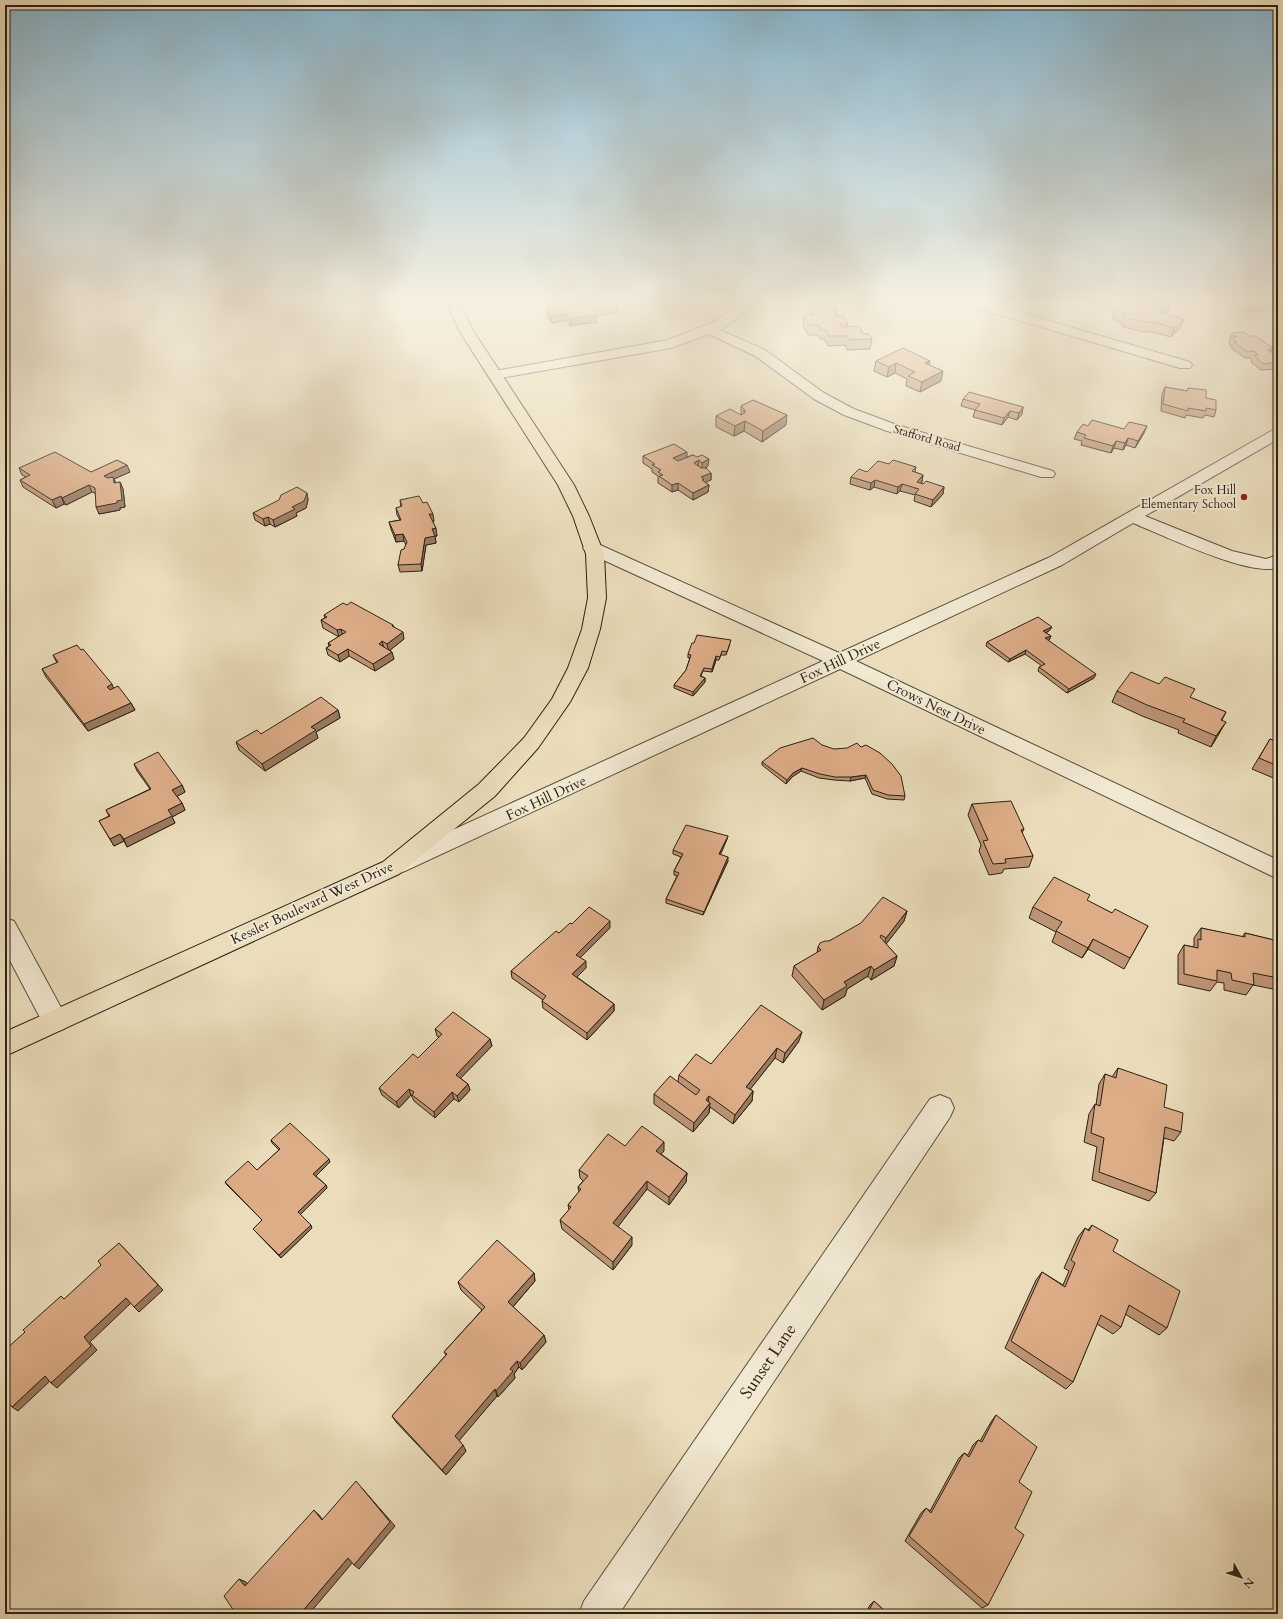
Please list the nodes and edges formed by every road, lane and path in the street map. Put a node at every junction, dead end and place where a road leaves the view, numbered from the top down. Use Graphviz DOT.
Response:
graph roads {
  1 [pos="497,379"];
  2 [pos="795,379"];
  3 [pos="1278,433"];
  4 [pos="1047,474"];
  5 [pos="1132,517"];
  6 [pos="592,548"];
  7 [pos="1278,560"];
  8 [pos="840,661"];
  9 [pos="391,868"];
  10 [pos="1278,870"];
  11 [pos="5,928"];
  12 [pos="55,1021"];
  13 [pos="5,1044"];
  14 [pos="940,1108"];
  15 [pos="597,1614"];
  1 -- 6 [label="main road, Kessler Boulevard West Drive"];
  2 -- 4 [label="street, Stafford Road"];
  3 -- 5 [label="street, Fox Hill Drive"];
  5 -- 7 [label="street"];
  5 -- 8 [label="street, Fox Hill Drive"];
  6 -- 8 [label="street, Crows Nest Drive"];
  6 -- 9 [label="main road, Kessler Boulevard West Drive"];
  8 -- 9 [label="street, Fox Hill Drive"];
  8 -- 10 [label="street, Crows Nest Drive"];
  9 -- 12 [label="main road, Kessler Boulevard West Drive"];
  11 -- 12 [label="street"];
  12 -- 13 [label="main road, Kessler Boulevard West Drive"];
  14 -- 15 [label="street, Sunset Lane"];
}
